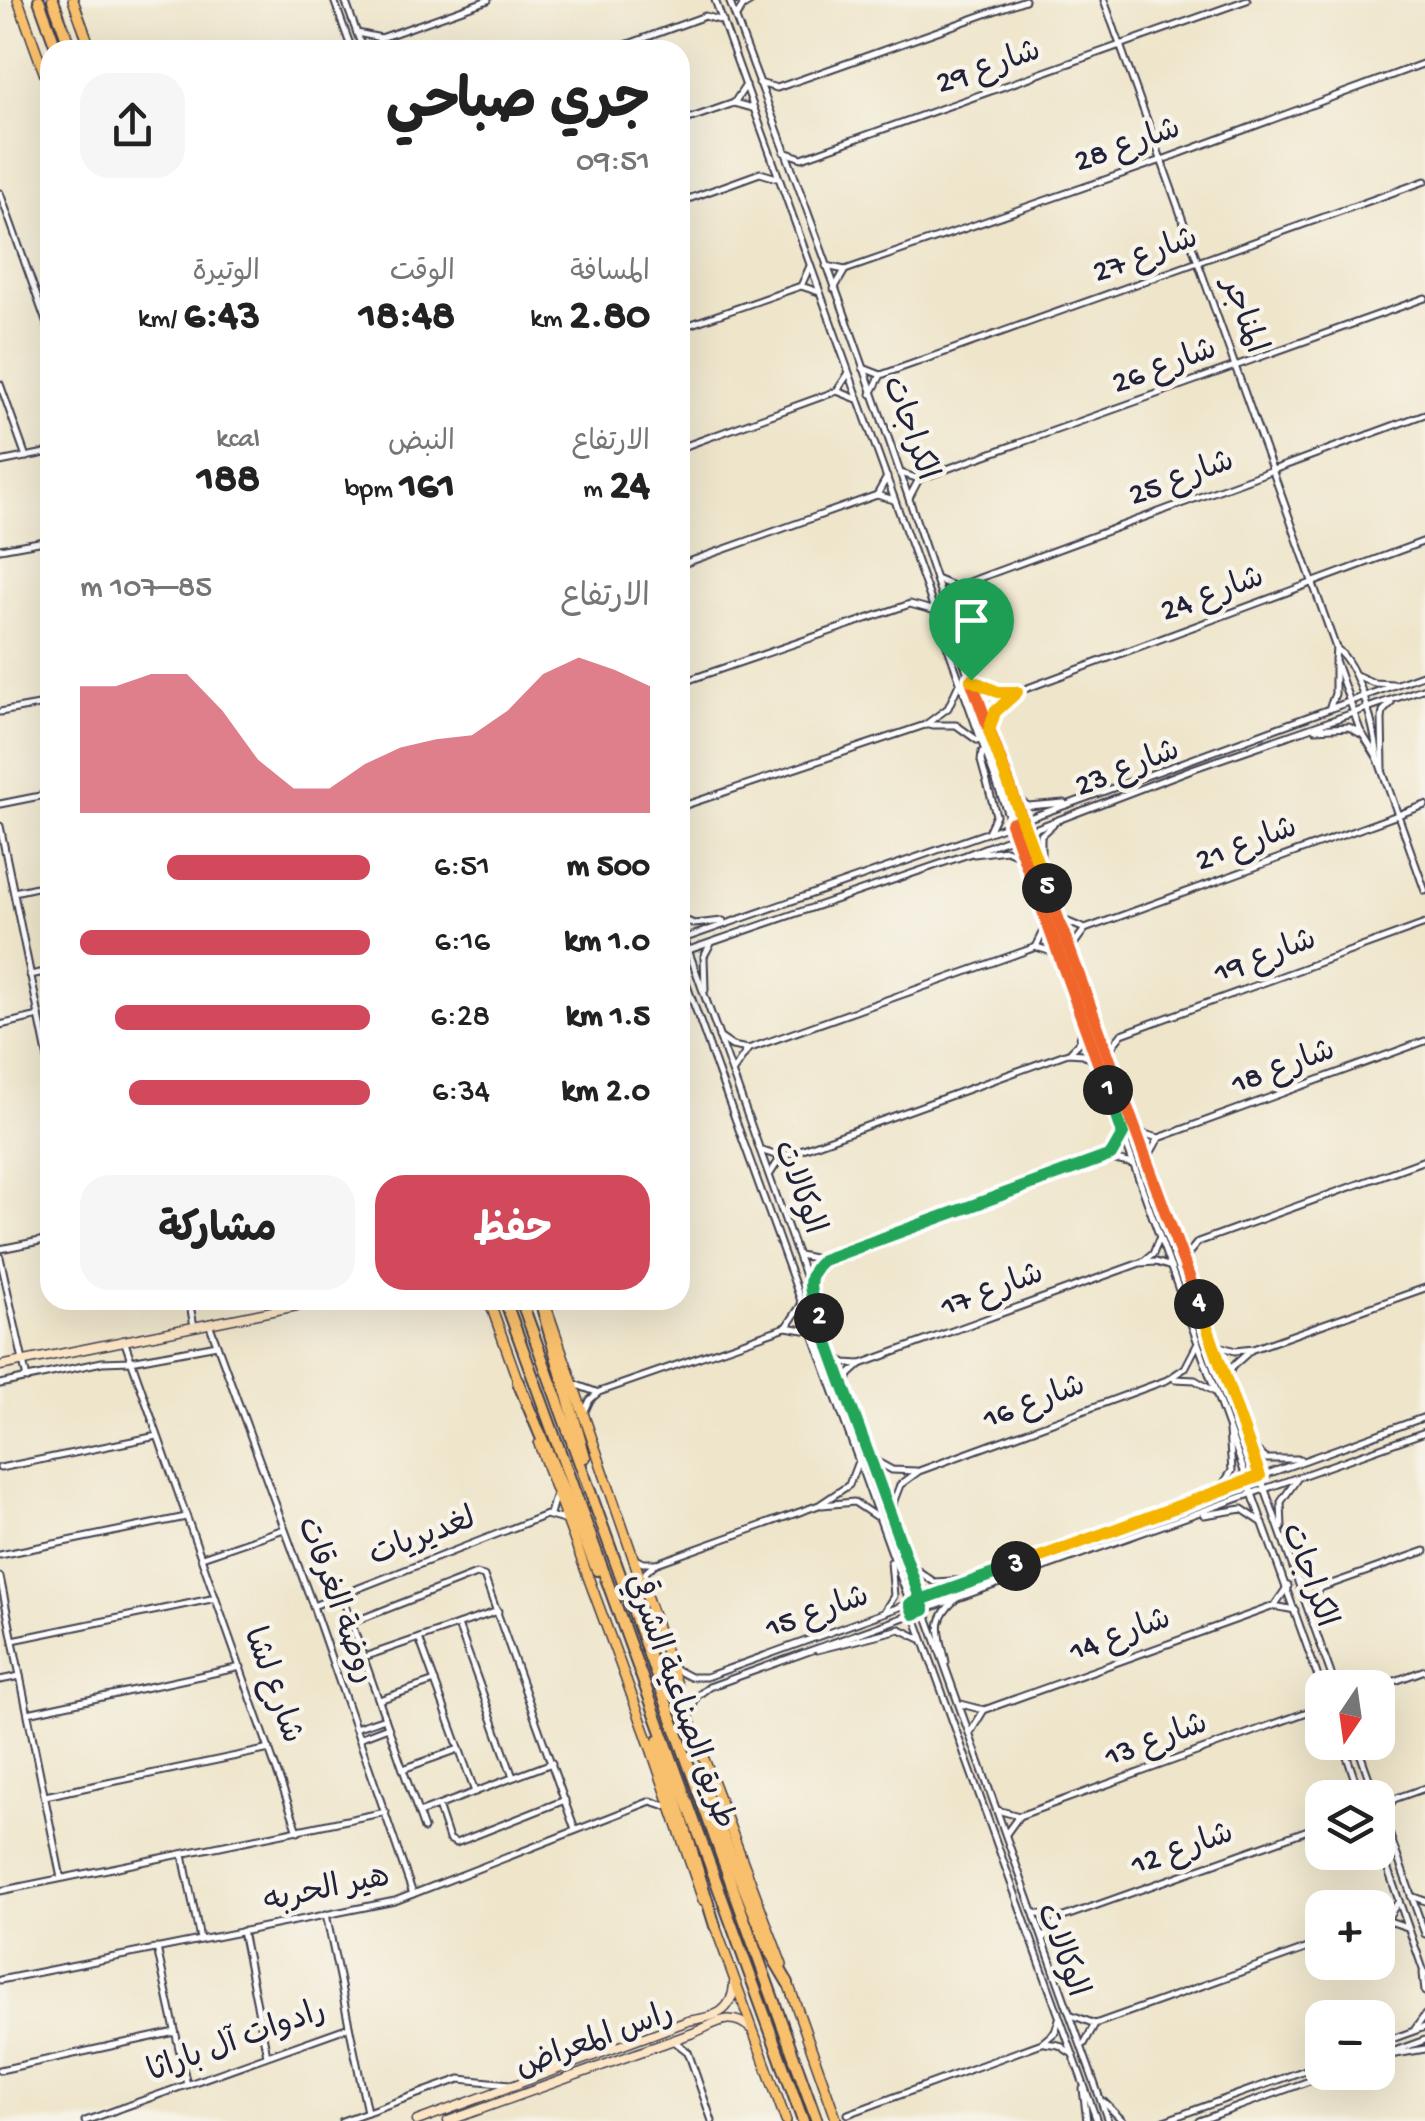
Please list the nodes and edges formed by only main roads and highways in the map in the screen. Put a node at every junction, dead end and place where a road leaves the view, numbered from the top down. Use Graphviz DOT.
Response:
graph roads {
  1 [pos="18,0"];
  2 [pos="39,0"];
  3 [pos="53,0"];
  4 [pos="73,0"];
  5 [pos="53,40"];
  6 [pos="67,40"];
  7 [pos="88,40"];
  8 [pos="40,60"];
  9 [pos="493,1310"];
  10 [pos="509,1310"];
  11 [pos="525,1310"];
  12 [pos="544,1310"];
  13 [pos="545,1310"];
  14 [pos="518,1382"];
  15 [pos="594,1497"];
  16 [pos="615,1602"];
  17 [pos="643,1682"];
  18 [pos="691,1768"];
  19 [pos="715,1926"];
  20 [pos="788,1983"];
  21 [pos="786,2121"];
  22 [pos="802,2121"];
  23 [pos="817,2121"];
  24 [pos="837,2121"];
  1 -- 8 [label="main road"];
  2 -- 5 [label="highway"];
  3 -- 6 [label="highway"];
  4 -- 7 [label="main road"];
  9 -- 14 [label="main road, طريق الصناعية الشرقي"];
  10 -- 16 [label="highway, طريق الصناعية الشرقي"];
  11 -- 15 [label="highway, طريق الصناعية الشرقي"];
  12 -- 15 [label="highway"];
  13 -- 20 [label="main road, طريق الصناعية الشرقي"];
  14 -- 16 [label="highway"];
  14 -- 19 [label="main road, طريق الصناعية الشرقي"];
  15 -- 18 [label="highway, طريق الصناعية الشرقي"];
  16 -- 17 [label="highway, طريق الصناعية الشرقي"];
  17 -- 19 [label="highway"];
  17 -- 22 [label="highway, طريق الصناعية الشرقي"];
  18 -- 20 [label="highway"];
  18 -- 23 [label="highway, طريق الصناعية الشرقي"];
  19 -- 21 [label="main road, طريق الصناعية الشرقي"];
  20 -- 24 [label="main road, طريق الصناعية الشرقي"];
}
